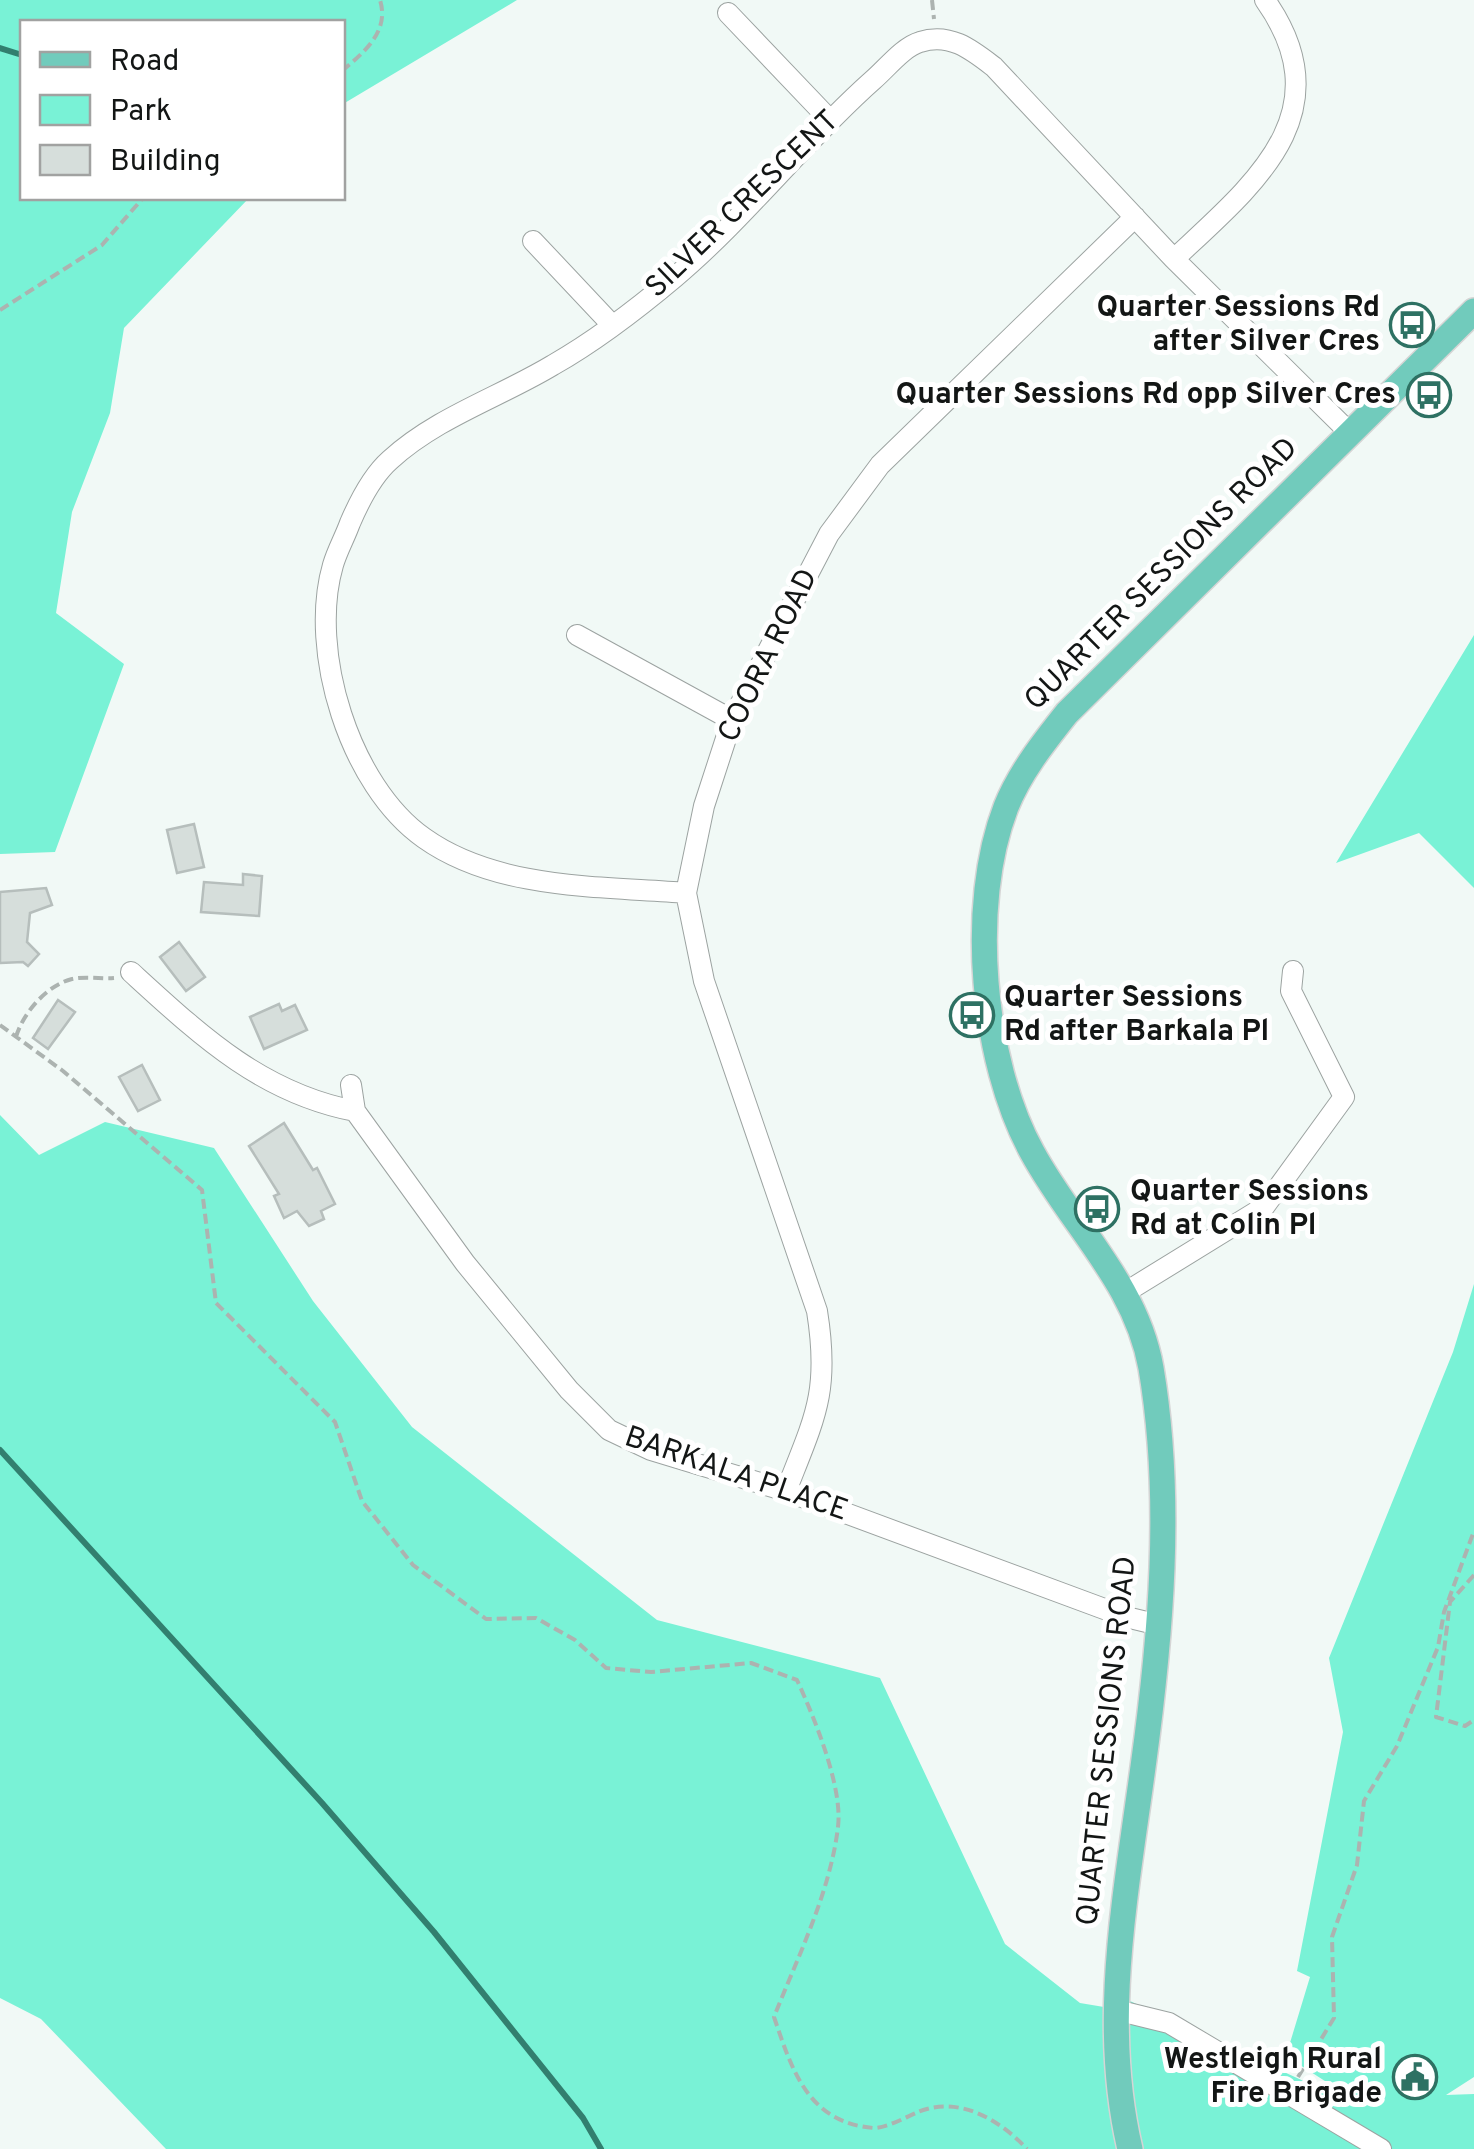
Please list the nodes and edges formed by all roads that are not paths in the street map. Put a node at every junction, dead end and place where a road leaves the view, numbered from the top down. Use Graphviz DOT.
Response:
graph roads {
  1 [pos="1264,0"];
  2 [pos="728,13"];
  3 [pos="829,119"];
  4 [pos="1135,218"];
  5 [pos="533,241"];
  6 [pos="1174,259"];
  7 [pos="1474,311"];
  8 [pos="613,326"];
  9 [pos="1349,432"];
  10 [pos="577,636"];
  11 [pos="732,720"];
  12 [pos="686,893"];
  13 [pos="1293,971"];
  14 [pos="132,972"];
  15 [pos="351,1085"];
  16 [pos="355,1111"];
  17 [pos="1126,1292"];
  18 [pos="786,1491"];
  19 [pos="1159,1625"];
  20 [pos="1116,2010"];
  21 [pos="1130,2149"];
  22 [pos="1381,2149"];
  1 -- 6 [label="street"];
  2 -- 3 [label="street"];
  3 -- 4 [label="street, SILVER CRESCENT"];
  3 -- 8 [label="street, SILVER CRESCENT"];
  4 -- 6 [label="street, SILVER CRESCENT"];
  4 -- 11 [label="street, COORA ROAD"];
  5 -- 8 [label="street"];
  6 -- 9 [label="street, SILVER CRESCENT"];
  7 -- 9 [label="main road, QUARTER SESSIONS ROAD"];
  8 -- 12 [label="street, SILVER CRESCENT"];
  9 -- 17 [label="main road, QUARTER SESSIONS ROAD"];
  10 -- 11 [label="street"];
  11 -- 12 [label="street, COORA ROAD"];
  12 -- 18 [label="street, COORA ROAD"];
  13 -- 17 [label="street"];
  14 -- 16 [label="street"];
  15 -- 16 [label="street, BARKALA PLACE"];
  16 -- 18 [label="street, BARKALA PLACE"];
  17 -- 19 [label="main road, QUARTER SESSIONS ROAD"];
  18 -- 19 [label="street, BARKALA PLACE"];
  19 -- 20 [label="main road, QUARTER SESSIONS ROAD"];
  20 -- 21 [label="main road, QUARTER SESSIONS ROAD"];
  20 -- 22 [label="street"];
}
